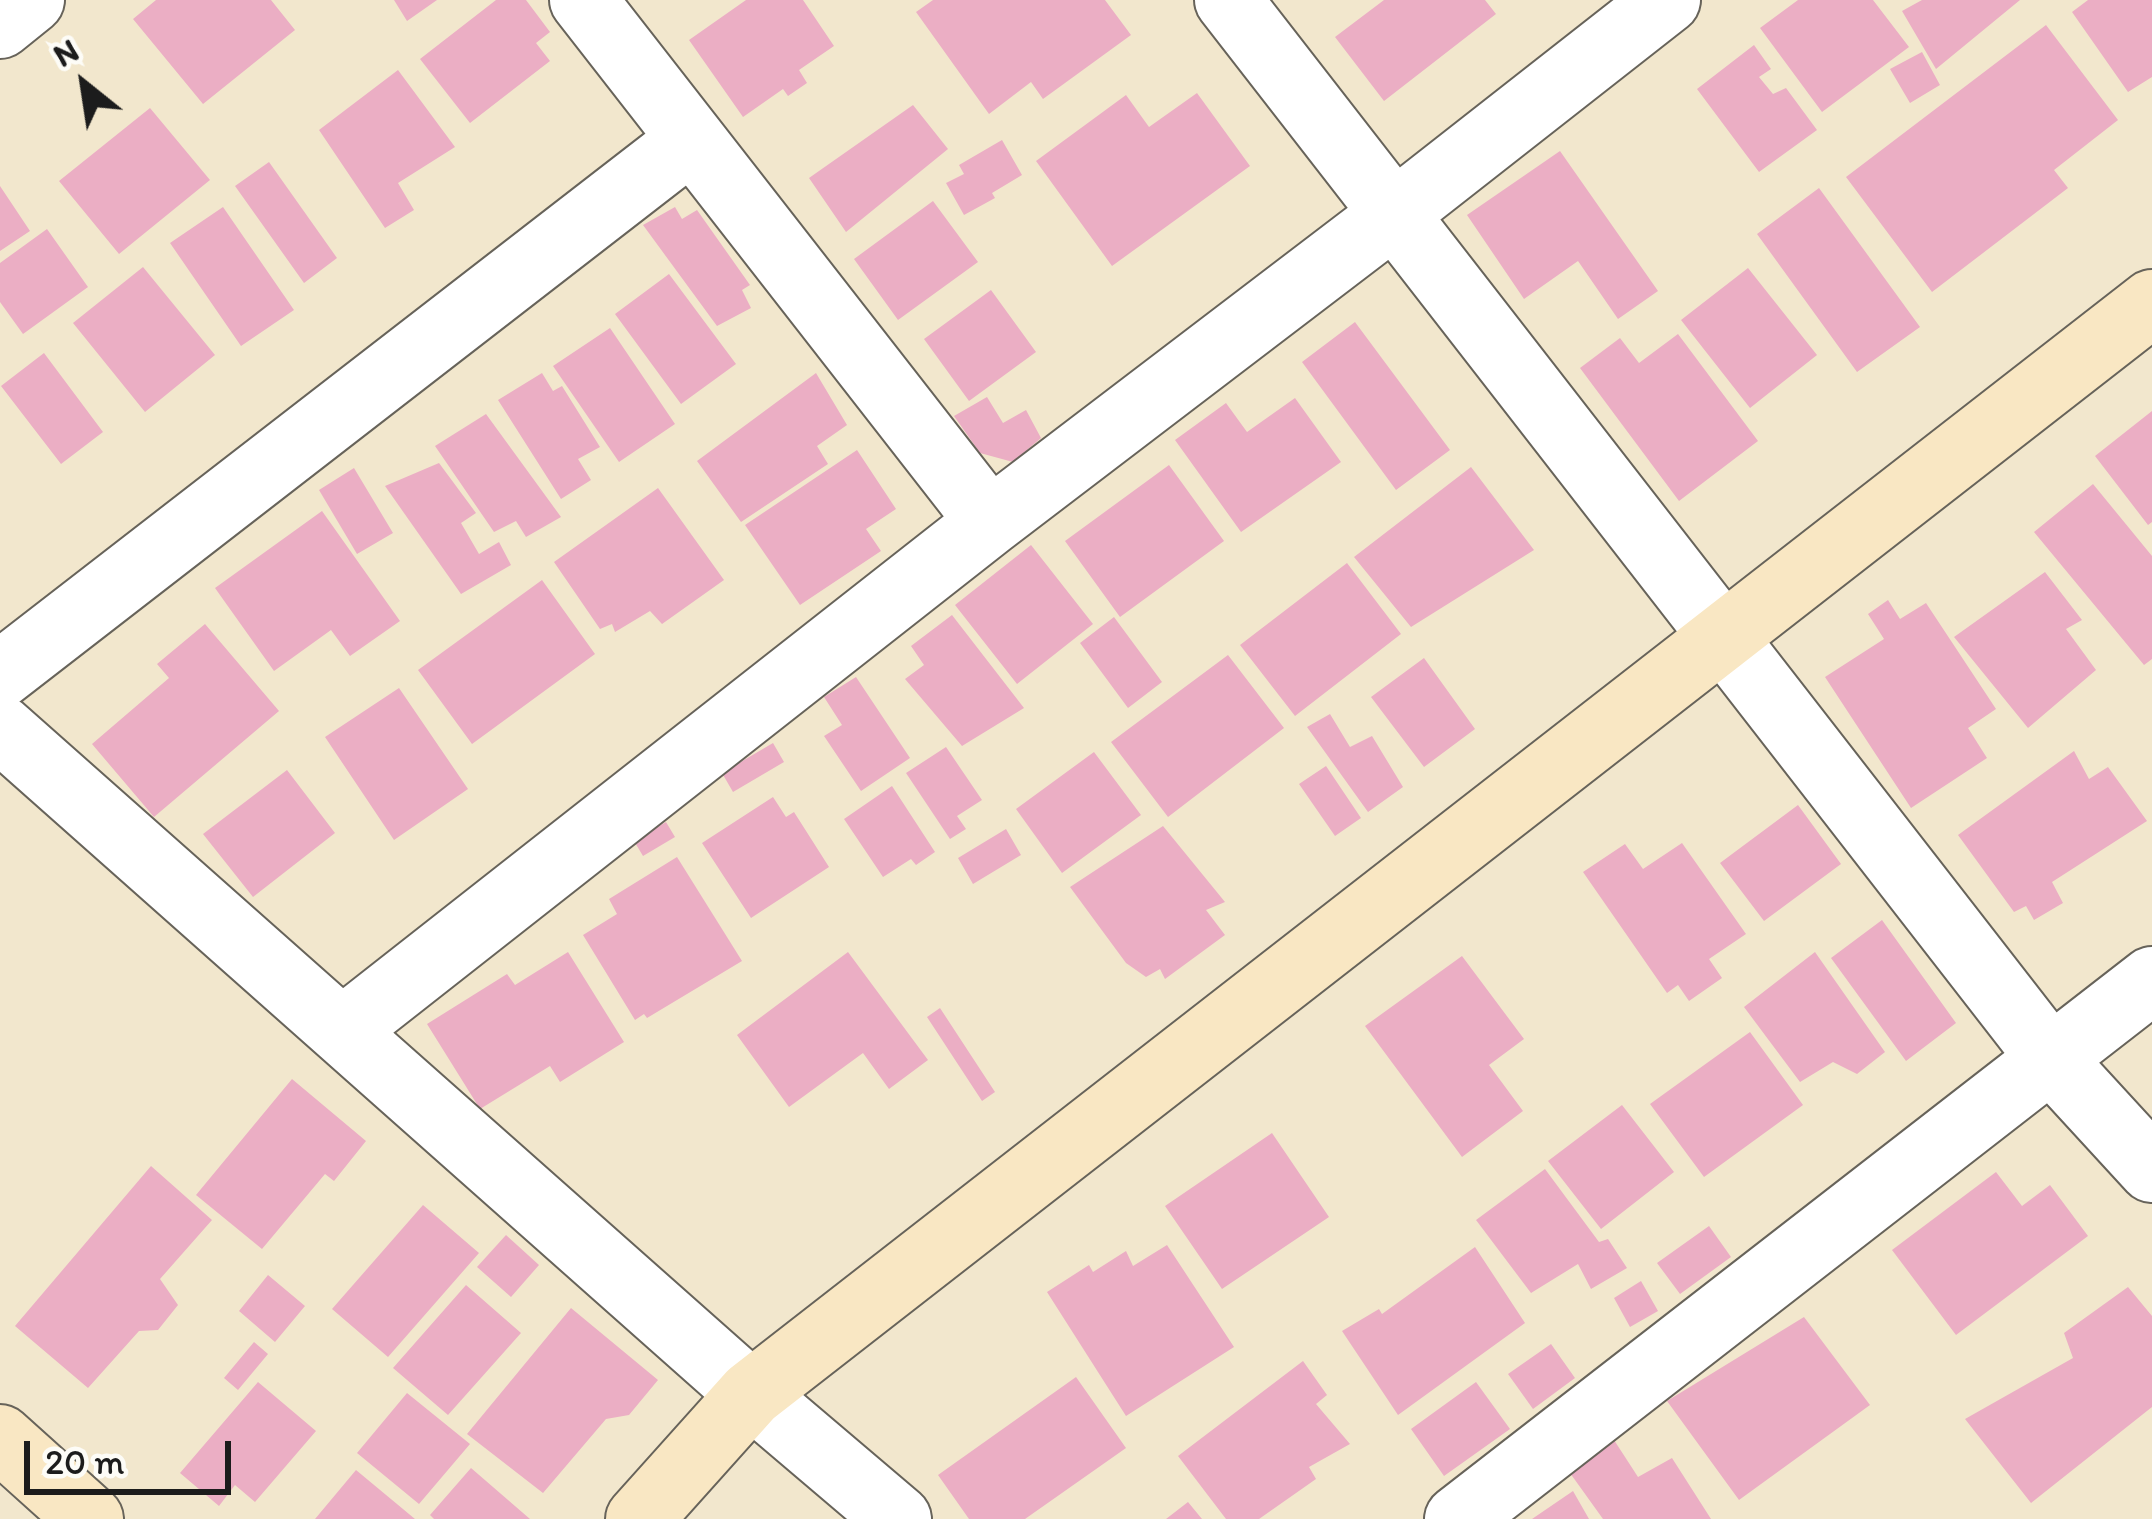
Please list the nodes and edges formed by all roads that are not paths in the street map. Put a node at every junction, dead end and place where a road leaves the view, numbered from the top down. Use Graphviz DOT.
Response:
graph roads {
  1 [pos="31,0"];
  2 [pos="583,0"];
  3 [pos="1228,0"];
  4 [pos="1667,0"];
  5 [pos="0,25"];
  6 [pos="691,140"];
  7 [pos="1394,214"];
  8 [pos="2152,303"];
  9 [pos="990,522"];
  10 [pos="1724,637"];
  11 [pos="0,675"];
  12 [pos="0,728"];
  13 [pos="2152,980"];
  14 [pos="342,1030"];
  15 [pos="2051,1059"];
  16 [pos="2152,1168"];
  17 [pos="751,1394"];
  18 [pos="0,1438"];
  19 [pos="91,1519"];
  20 [pos="639,1519"];
  21 [pos="898,1519"];
  22 [pos="1458,1519"];
  1 -- 5 [label="street"];
  2 -- 6 [label="street"];
  3 -- 7 [label="street"];
  4 -- 7 [label="street"];
  6 -- 9 [label="street"];
  6 -- 11 [label="street"];
  7 -- 9 [label="street"];
  7 -- 10 [label="street"];
  8 -- 10 [label="street"];
  9 -- 14 [label="street"];
  10 -- 15 [label="street"];
  10 -- 17 [label="street"];
  12 -- 14 [label="street"];
  13 -- 15 [label="street"];
  14 -- 17 [label="street"];
  15 -- 16 [label="street"];
  15 -- 22 [label="street"];
  17 -- 20 [label="street"];
  17 -- 21 [label="street"];
  18 -- 19 [label="street"];
}
